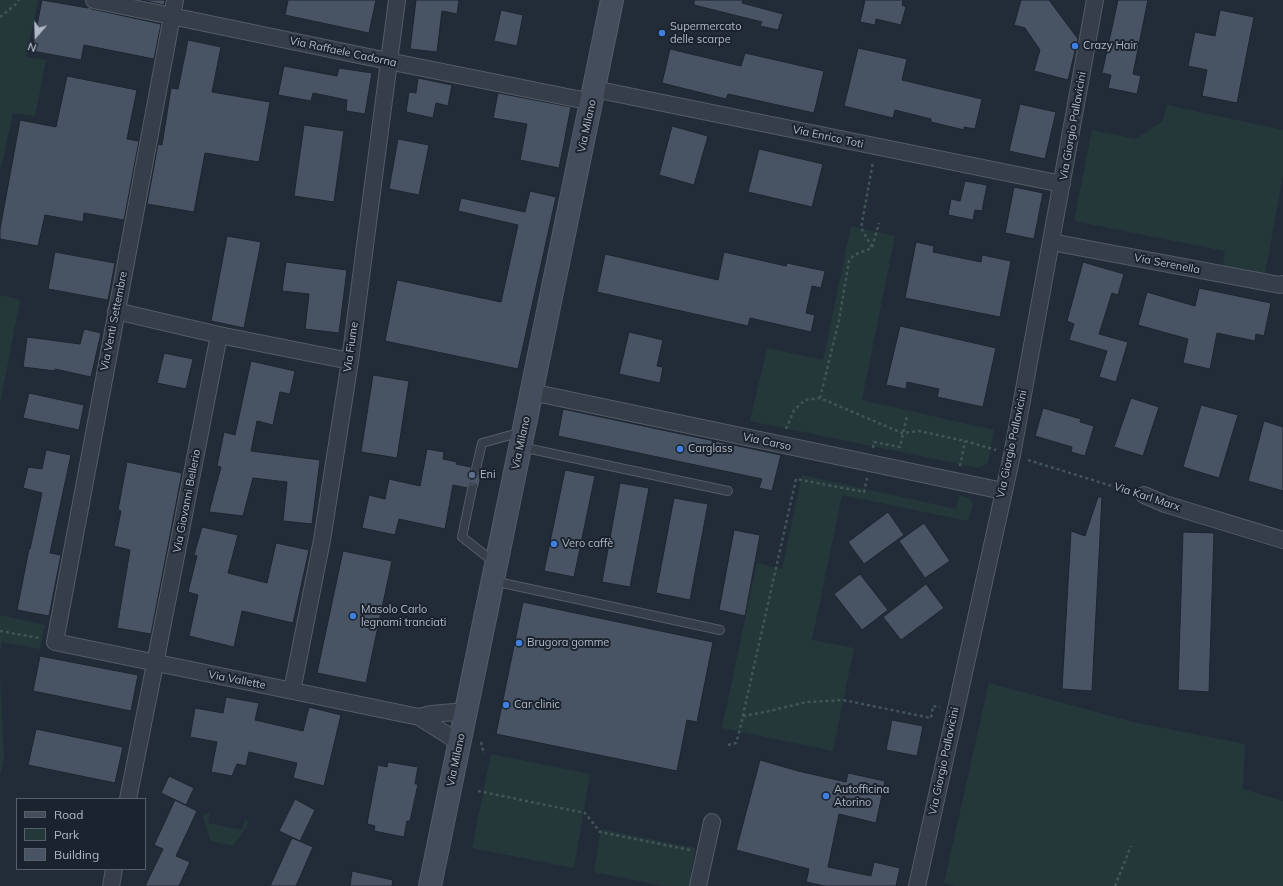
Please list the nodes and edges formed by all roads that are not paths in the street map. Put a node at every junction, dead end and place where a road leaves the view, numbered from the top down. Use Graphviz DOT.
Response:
graph roads {
  1 [pos="94,0"];
  2 [pos="175,0"];
  3 [pos="397,0"];
  4 [pos="612,0"];
  5 [pos="1095,0"];
  6 [pos="172,16"];
  7 [pos="389,61"];
  8 [pos="593,95"];
  9 [pos="1062,184"];
  10 [pos="1051,242"];
  11 [pos="1283,284"];
  12 [pos="116,311"];
  13 [pos="219,335"];
  14 [pos="350,361"];
  15 [pos="531,392"];
  16 [pos="521,440"];
  17 [pos="476,469"];
  18 [pos="472,489"];
  19 [pos="728,491"];
  20 [pos="1003,491"];
  21 [pos="1144,495"];
  22 [pos="1283,540"];
  23 [pos="494,573"];
  24 [pos="720,630"];
  25 [pos="55,642"];
  26 [pos="156,664"];
  27 [pos="292,691"];
  28 [pos="466,711"];
  29 [pos="419,717"];
  30 [pos="470,743"];
  31 [pos="128,798"];
  32 [pos="712,822"];
  33 [pos="114,870"];
  34 [pos="111,886"];
  35 [pos="430,886"];
  36 [pos="698,886"];
  37 [pos="917,886"];
  1 -- 6 [label="street, Via Raffaele Cadorna"];
  2 -- 6 [label="street, Via Venti Settembre"];
  3 -- 7 [label="street, Via Fiume"];
  4 -- 8 [label="main road, Via Milano"];
  5 -- 9 [label="street, Via Giorgio Pallavicini"];
  6 -- 7 [label="street, Via Raffaele Cadorna"];
  6 -- 12 [label="street, Via Venti Settembre"];
  7 -- 8 [label="street, Via Raffaele Cadorna"];
  7 -- 14 [label="street, Via Fiume"];
  8 -- 9 [label="street, Via Enrico Toti"];
  8 -- 15 [label="main road, Via Milano"];
  9 -- 10 [label="street, Via Giorgio Pallavicini"];
  10 -- 11 [label="street, Via Serenella"];
  10 -- 20 [label="street, Via Giorgio Pallavicini"];
  12 -- 13 [label="street"];
  12 -- 25 [label="street, Via Venti Settembre"];
  13 -- 14 [label="street"];
  13 -- 26 [label="street, Via Giovanni Bellerio"];
  14 -- 27 [label="street, Via Fiume"];
  15 -- 16 [label="main road, Via Milano"];
  15 -- 20 [label="street, Via Carso"];
  16 -- 17 [label="lane"];
  16 -- 19 [label="lane"];
  16 -- 23 [label="main road, Via Milano"];
  18 -- 23 [label="lane"];
  20 -- 37 [label="street, Via Giorgio Pallavicini"];
  21 -- 22 [label="street, Via Karl Marx"];
  23 -- 24 [label="lane"];
  23 -- 28 [label="main road, Via Milano"];
  25 -- 26 [label="street, Via Vallette"];
  26 -- 27 [label="street, Via Vallette"];
  26 -- 31 [label="street, Via Giovanni Bellerio"];
  27 -- 29 [label="street, Via Vallette"];
  28 -- 29 [label="street, Via Vallette"];
  28 -- 30 [label="main road, Via Milano"];
  29 -- 30 [label="street, Via Vallette"];
  30 -- 35 [label="main road, Via Milano"];
  32 -- 36 [label="street"];
  33 -- 34 [label="street"];
}
